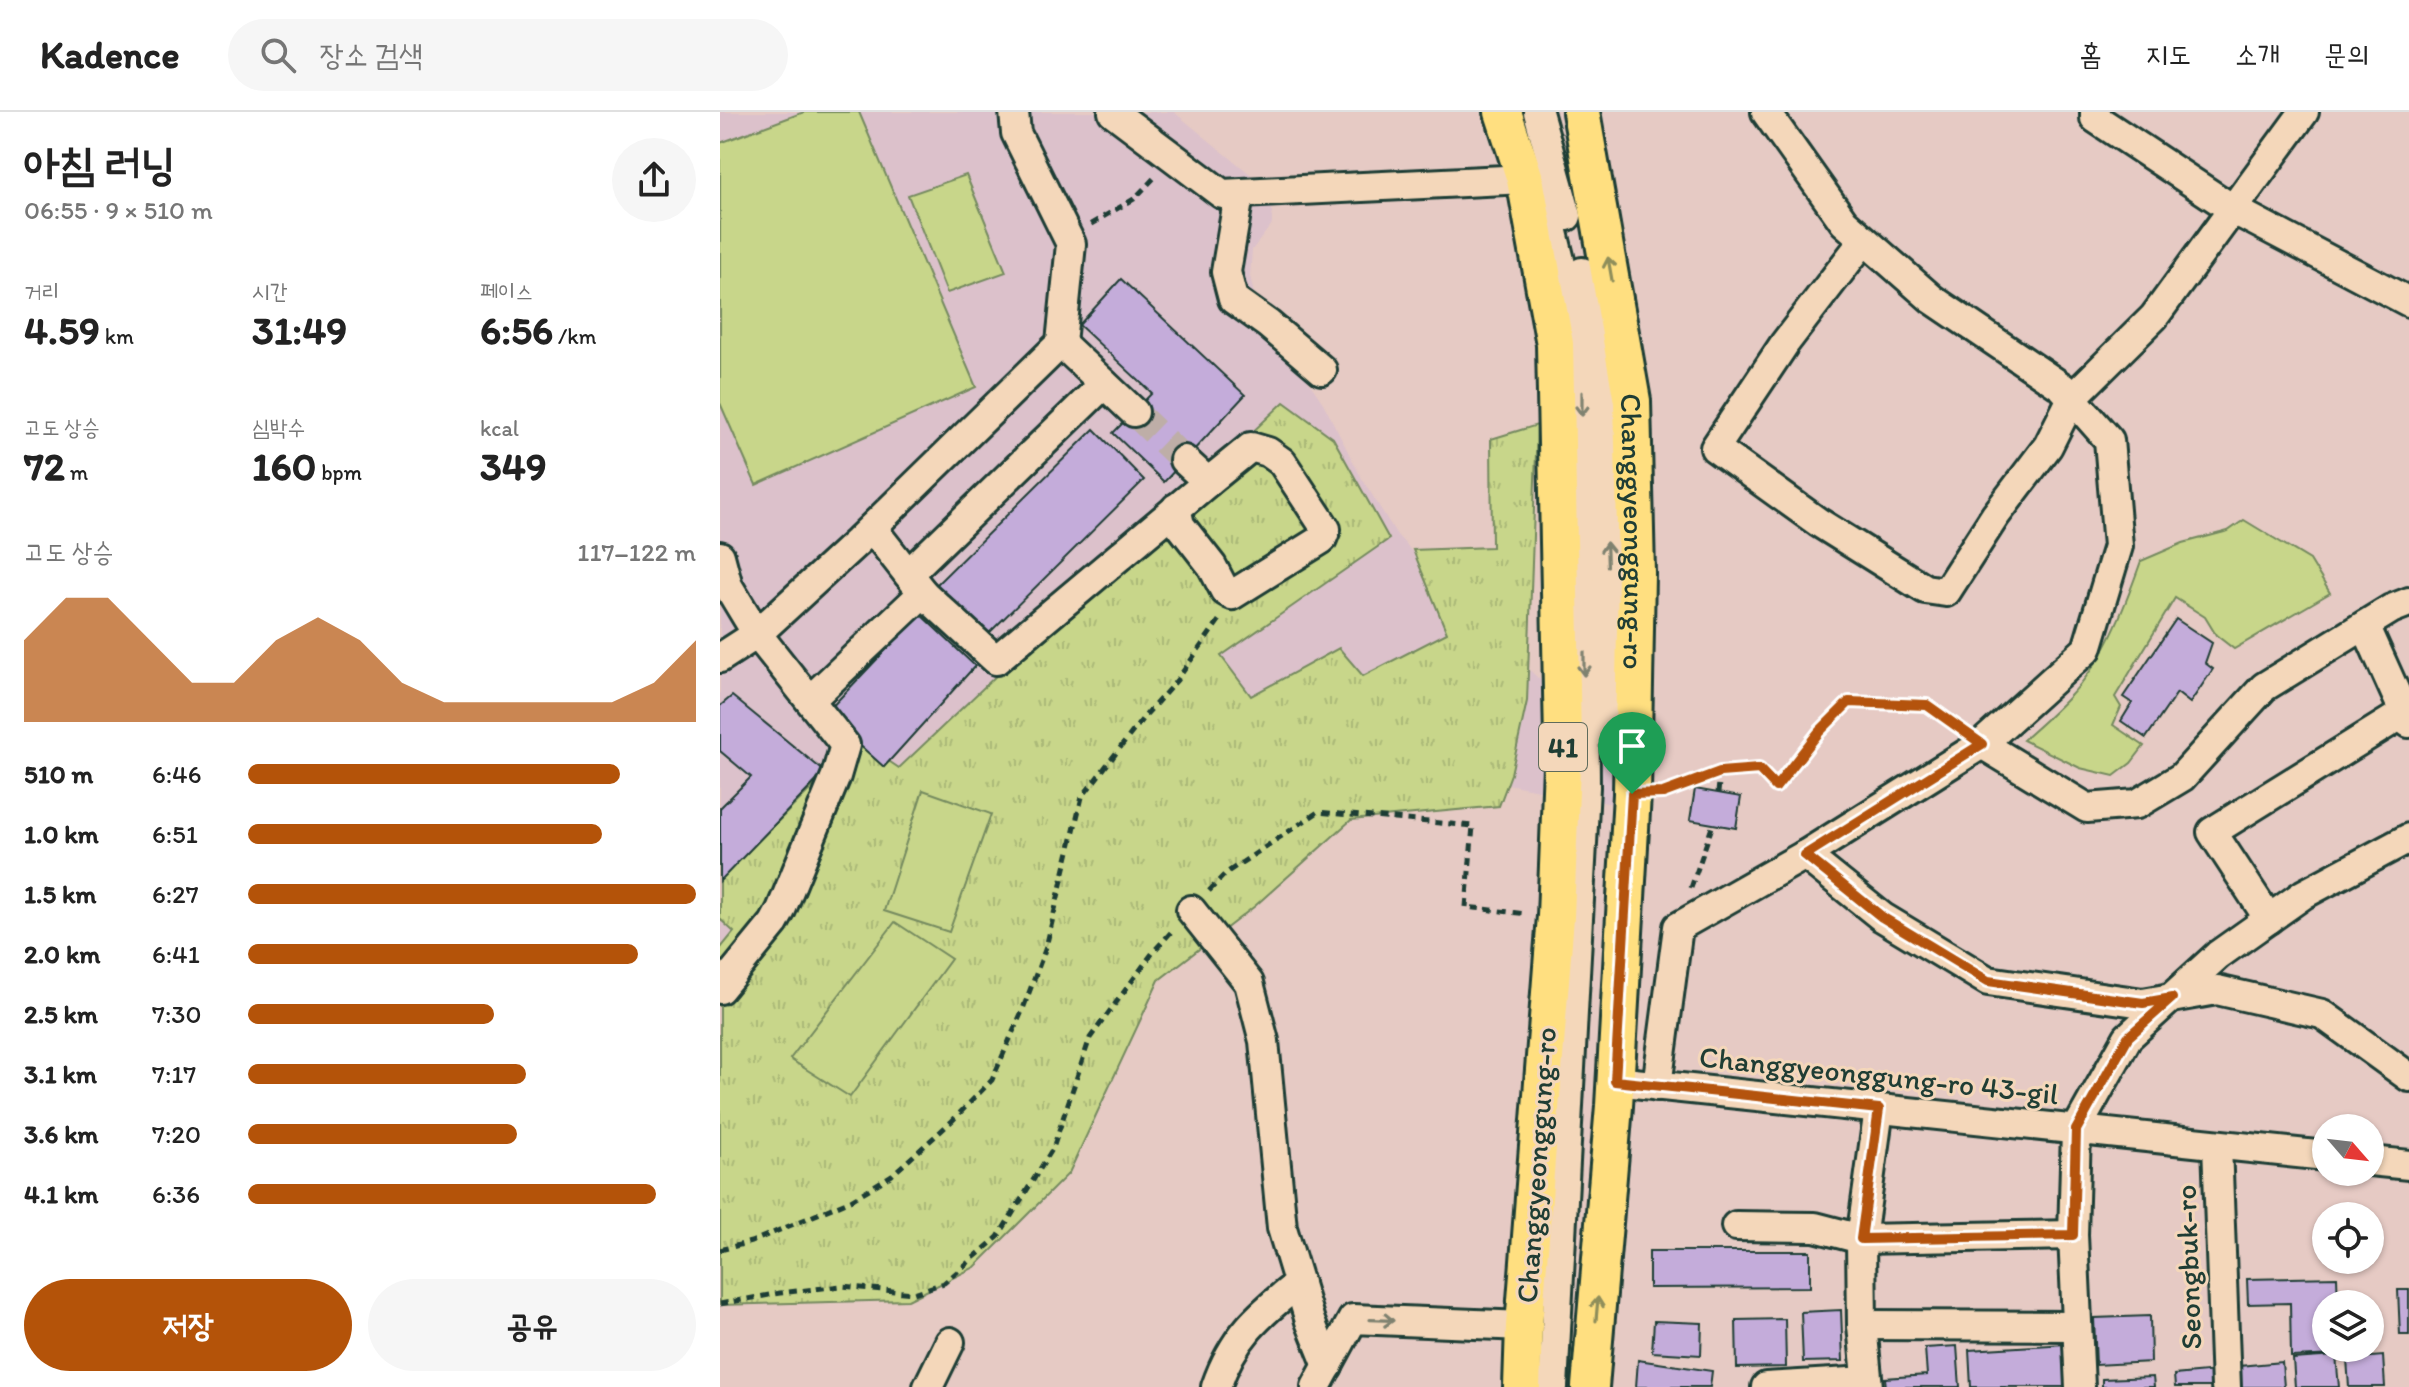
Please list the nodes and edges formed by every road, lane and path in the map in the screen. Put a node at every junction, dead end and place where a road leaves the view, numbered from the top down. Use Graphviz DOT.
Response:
graph roads {
  1 [pos="1014,112"];
  2 [pos="1113,112"];
  3 [pos="1503,112"];
  4 [pos="1517,112"];
  5 [pos="1538,112"];
  6 [pos="1581,112"];
  7 [pos="1766,112"];
  8 [pos="2095,112"];
  9 [pos="2304,112"];
  10 [pos="1173,157"];
  11 [pos="1525,179"];
  12 [pos="1239,195"];
  13 [pos="2234,210"];
  14 [pos="1068,237"];
  15 [pos="1864,240"];
  16 [pos="2409,302"];
  17 [pos="1061,343"];
  18 [pos="1322,370"];
  19 [pos="1104,384"];
  20 [pos="2072,398"];
  21 [pos="1134,412"];
  22 [pos="1184,460"];
  23 [pos="1208,482"];
  24 [pos="1176,508"];
  25 [pos="872,528"];
  26 [pos="720,556"];
  27 [pos="916,583"];
  28 [pos="1225,591"];
  29 [pos="2409,602"];
  30 [pos="2365,625"];
  31 [pos="757,634"];
  32 [pos="720,658"];
  33 [pos="810,700"];
  34 [pos="2407,718"];
  35 [pos="1982,744"];
  36 [pos="1720,772"];
  37 [pos="1718,793"];
  38 [pos="1632,794"];
  39 [pos="1713,824"];
  40 [pos="2409,838"];
  41 [pos="1805,855"];
  42 [pos="1191,910"];
  43 [pos="1540,915"];
  44 [pos="2269,919"];
  45 [pos="1678,927"];
  46 [pos="720,989"];
  47 [pos="2172,998"];
  48 [pos="2409,1077"];
  49 [pos="1615,1081"];
  50 [pos="1657,1086"];
  51 [pos="1879,1109"];
  52 [pos="2076,1130"];
  53 [pos="2217,1145"];
  54 [pos="2312,1155"];
  55 [pos="2384,1162"];
  56 [pos="2409,1165"];
  57 [pos="1736,1226"];
  58 [pos="2073,1235"];
  59 [pos="1861,1239"];
  60 [pos="720,1250"];
  61 [pos="1299,1283"];
  62 [pos="720,1304"];
  63 [pos="1862,1325"];
  64 [pos="1524,1326"];
  65 [pos="2076,1326"];
  66 [pos="950,1342"];
  67 [pos="1322,1377"];
  68 [pos="1867,1384"];
  69 [pos="928,1387"];
  70 [pos="1216,1387"];
  71 [pos="1522,1387"];
  72 [pos="1553,1387"];
  73 [pos="1565,1387"];
  74 [pos="1590,1387"];
  75 [pos="1766,1387"];
  76 [pos="2080,1387"];
  77 [pos="2226,1387"];
  1 -- 14 [label="street"];
  2 -- 10 [label="street"];
  3 -- 11 [label="main road, Changgyeonggung-ro / 41"];
  4 -- 72 [label="street, one-way"];
  73 -- 5 [label="street, one-way"];
  38 -- 6 [label="main road, Changgyeonggung-ro, one-way"];
  7 -- 15 [label="street"];
  8 -- 13 [label="street"];
  9 -- 13 [label="street"];
  10 -- 12 [label="street"];
  10 -- 14 [label="path"];
  11 -- 12 [label="street"];
  11 -- 64 [label="main road, Changgyeonggung-ro / 41"];
  12 -- 18 [label="street"];
  13 -- 16 [label="street"];
  13 -- 20 [label="street"];
  14 -- 17 [label="street"];
  15 -- 20 [label="street"];
  15 -- 20 [label="street"];
  17 -- 19 [label="street"];
  17 -- 25 [label="street"];
  19 -- 21 [label="street"];
  19 -- 27 [label="street"];
  20 -- 35 [label="street"];
  22 -- 23 [label="street"];
  23 -- 24 [label="street"];
  23 -- 28 [label="street"];
  24 -- 27 [label="street"];
  24 -- 28 [label="street"];
  25 -- 27 [label="street"];
  25 -- 31 [label="street"];
  26 -- 31 [label="street"];
  27 -- 33 [label="street"];
  28 -- 60 [label="path"];
  29 -- 30 [label="street"];
  30 -- 34 [label="street"];
  30 -- 35 [label="street"];
  31 -- 32 [label="street"];
  31 -- 33 [label="street"];
  33 -- 46 [label="street"];
  34 -- 44 [label="street"];
  35 -- 36 [label="path"];
  35 -- 41 [label="street"];
  36 -- 37 [label="path"];
  36 -- 38 [label="path"];
  38 -- 49 [label="main road, Changgyeonggung-ro"];
  39 -- 45 [label="path"];
  40 -- 44 [label="street"];
  41 -- 45 [label="street"];
  41 -- 47 [label="street"];
  42 -- 43 [label="path"];
  42 -- 61 [label="street"];
  42 -- 62 [label="path"];
  44 -- 47 [label="street"];
  45 -- 50 [label="street"];
  47 -- 48 [label="street"];
  47 -- 52 [label="street"];
  49 -- 50 [label="street, Changgyeonggung-ro 43-gil"];
  74 -- 49 [label="main road, Changgyeonggung-ro, one-way"];
  50 -- 51 [label="street, Changgyeonggung-ro 43-gil"];
  51 -- 52 [label="street, Changgyeonggung-ro 43-gil"];
  51 -- 59 [label="street"];
  52 -- 53 [label="street, Changgyeonggung-ro 43-gil"];
  52 -- 58 [label="street"];
  53 -- 54 [label="street, Changgyeonggung-ro 43-gil"];
  53 -- 77 [label="street, Seongbuk-ro"];
  55 -- 56 [label="street"];
  57 -- 59 [label="street"];
  58 -- 59 [label="street"];
  58 -- 65 [label="street"];
  59 -- 63 [label="street"];
  61 -- 67 [label="street"];
  61 -- 70 [label="street"];
  63 -- 65 [label="street"];
  63 -- 68 [label="street"];
  67 -- 64 [label="street, one-way"];
  64 -- 71 [label="main road, Changgyeonggung-ro / 41"];
  65 -- 76 [label="street"];
  66 -- 69 [label="street"];
  68 -- 75 [label="street"];
}
